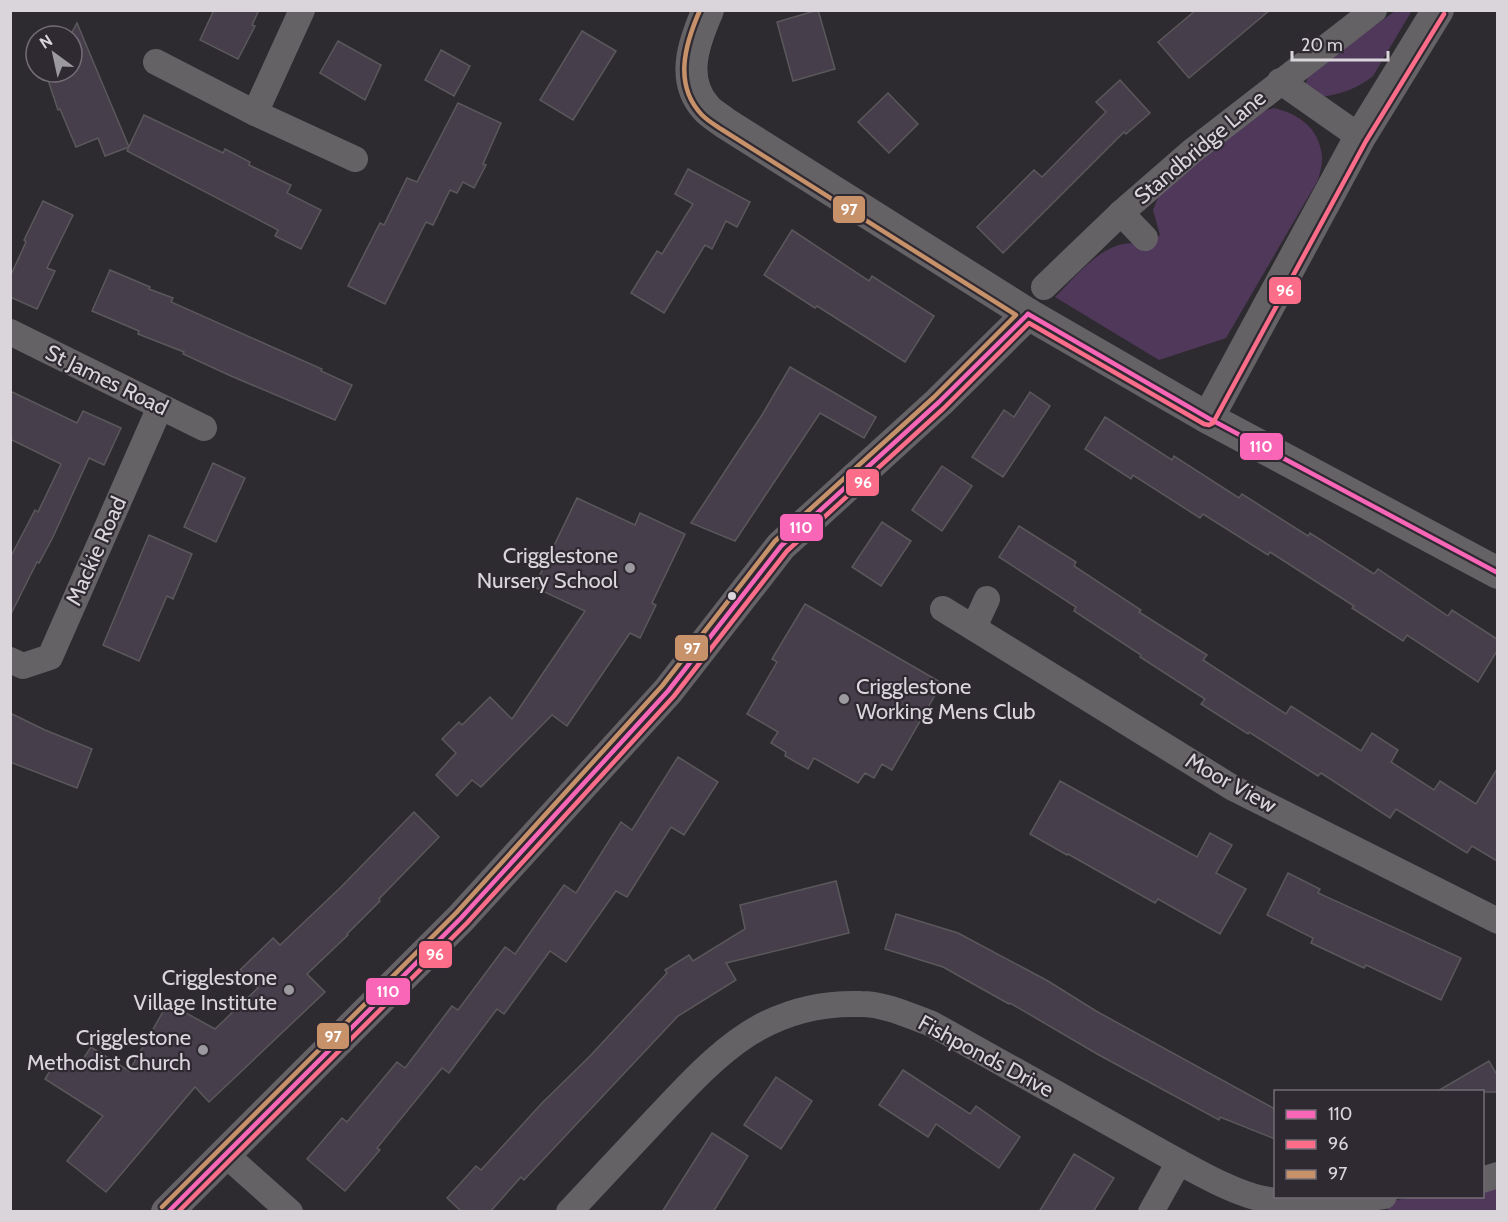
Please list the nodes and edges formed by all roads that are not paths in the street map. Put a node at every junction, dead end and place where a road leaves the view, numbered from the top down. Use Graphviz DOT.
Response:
graph roads {
  1 [pos="302,10"];
  2 [pos="708,10"];
  3 [pos="1374,10"];
  4 [pos="1438,10"];
  5 [pos="156,62"];
  6 [pos="1280,81"];
  7 [pos="255,113"];
  8 [pos="1360,137"];
  9 [pos="355,159"];
  10 [pos="1121,213"];
  11 [pos="1145,238"];
  12 [pos="1044,287"];
  13 [pos="1028,314"];
  14 [pos="10,332"];
  15 [pos="160,407"];
  16 [pos="1208,418"];
  17 [pos="204,428"];
  18 [pos="1497,573"];
  19 [pos="987,599"];
  20 [pos="943,609"];
  21 [pos="974,627"];
  22 [pos="10,660"];
  23 [pos="1497,921"];
  24 [pos="225,1154"];
  25 [pos="1179,1162"];
  26 [pos="1365,1198"];
  27 [pos="168,1212"];
  28 [pos="290,1212"];
  29 [pos="569,1212"];
  30 [pos="1151,1212"];
  1 -- 7 [label="street"];
  2 -- 13 [label="street"];
  3 -- 6 [label="street, Standbridge Lane"];
  4 -- 8 [label="street"];
  5 -- 7 [label="street"];
  6 -- 8 [label="street, Standbridge Lane"];
  6 -- 10 [label="street, Standbridge Lane"];
  7 -- 9 [label="street"];
  8 -- 16 [label="street"];
  10 -- 11 [label="street, Standbridge Lane"];
  10 -- 12 [label="street, Standbridge Lane"];
  13 -- 16 [label="street"];
  13 -- 24 [label="street"];
  14 -- 15 [label="street, St James Road"];
  15 -- 17 [label="street, St James Road"];
  15 -- 22 [label="street, Mackie Road"];
  16 -- 18 [label="street"];
  19 -- 21 [label="street"];
  20 -- 21 [label="street, Moor View"];
  21 -- 23 [label="street, Moor View"];
  24 -- 27 [label="street"];
  24 -- 28 [label="street"];
  25 -- 26 [label="street, Fishponds Drive"];
  25 -- 29 [label="street, Fishponds Drive"];
  25 -- 30 [label="street"];
}
